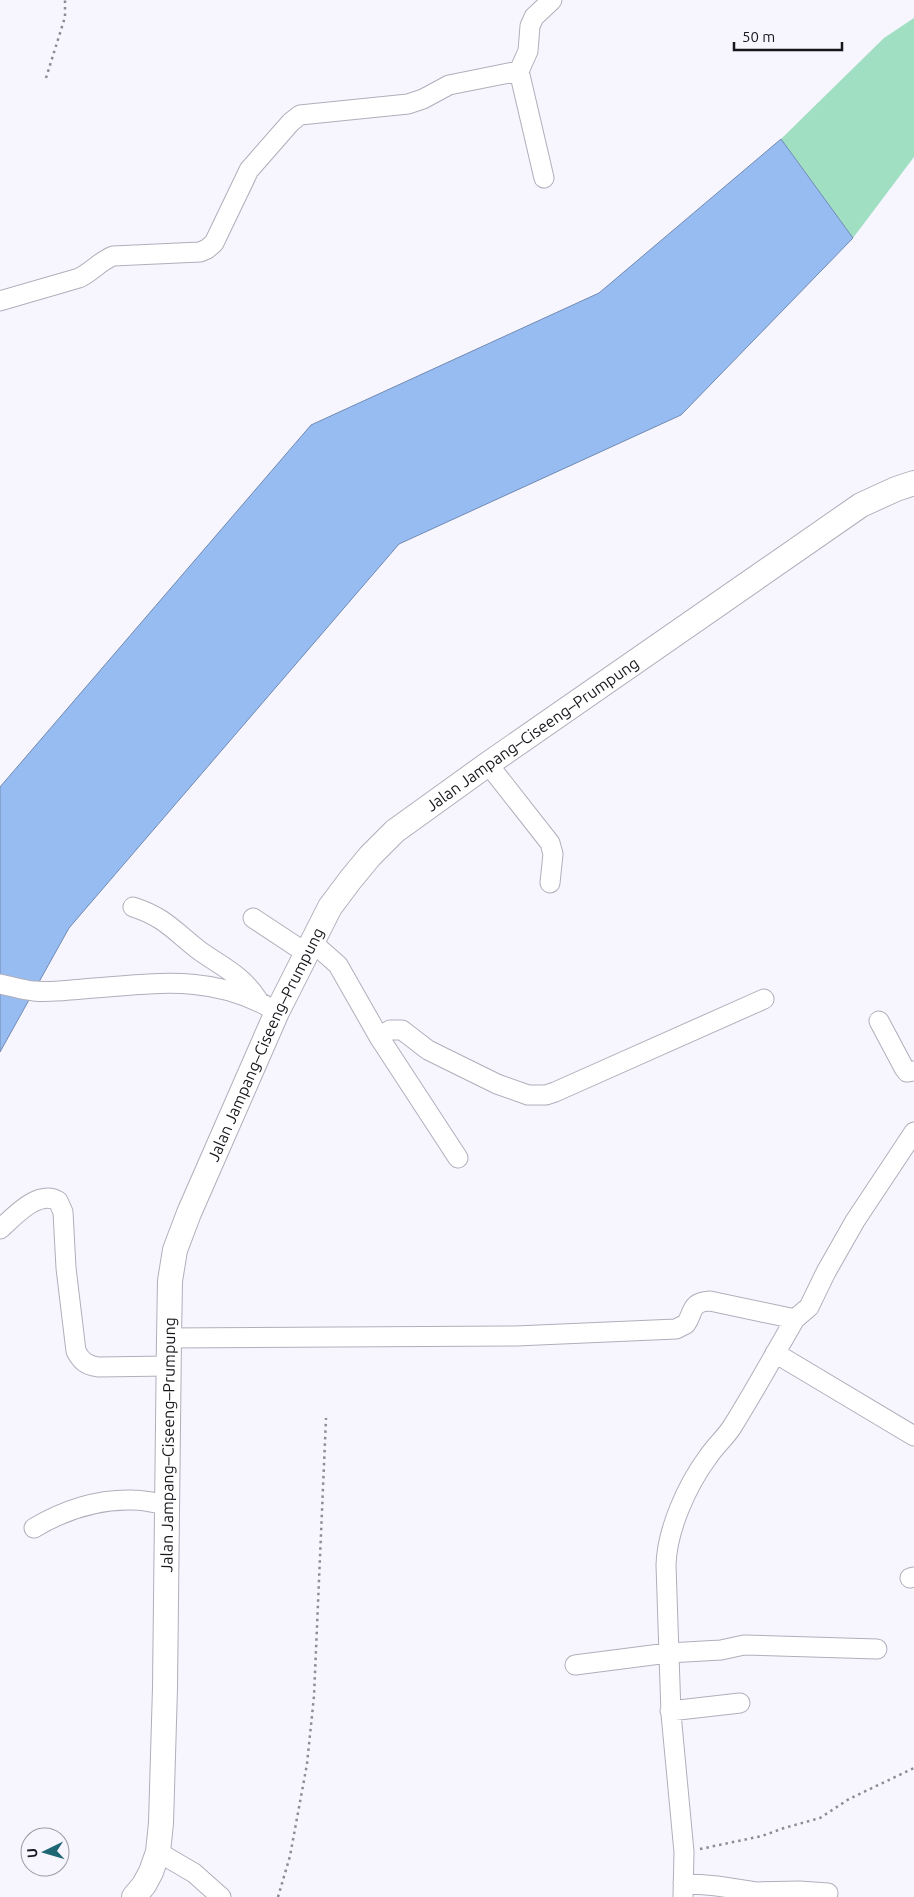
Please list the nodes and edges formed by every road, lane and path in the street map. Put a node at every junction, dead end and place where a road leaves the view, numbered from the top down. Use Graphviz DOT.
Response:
graph roads {
  1 [pos="65,0"];
  2 [pos="552,0"];
  3 [pos="519,71"];
  4 [pos="46,78"];
  5 [pos="544,178"];
  6 [pos="0,301"];
  7 [pos="914,483"];
  8 [pos="488,764"];
  9 [pos="550,883"];
  10 [pos="133,907"];
  11 [pos="253,918"];
  12 [pos="309,948"];
  13 [pos="0,984"];
  14 [pos="764,999"];
  15 [pos="267,1006"];
  16 [pos="879,1021"];
  17 [pos="379,1037"];
  18 [pos="914,1071"];
  19 [pos="914,1132"];
  20 [pos="458,1158"];
  21 [pos="0,1229"];
  22 [pos="795,1319"];
  23 [pos="169,1338"];
  24 [pos="775,1353"];
  25 [pos="169,1366"];
  26 [pos="326,1418"];
  27 [pos="914,1436"];
  28 [pos="168,1505"];
  29 [pos="34,1528"];
  30 [pos="877,1649"];
  31 [pos="668,1653"];
  32 [pos="575,1664"];
  33 [pos="740,1703"];
  34 [pos="670,1711"];
  35 [pos="914,1768"];
  36 [pos="158,1852"];
  37 [pos="684,1852"];
  38 [pos="683,1890"];
  39 [pos="828,1893"];
  40 [pos="134,1897"];
  41 [pos="221,1897"];
  42 [pos="278,1897"];
  1 -- 4 [label="path"];
  2 -- 3 [label="street"];
  3 -- 5 [label="street"];
  3 -- 6 [label="street"];
  7 -- 8 [label="main road, Jalan Jampang–Ciseeng–Prumpung"];
  8 -- 9 [label="street"];
  8 -- 12 [label="main road, Jalan Jampang–Ciseeng–Prumpung"];
  10 -- 15 [label="street"];
  11 -- 12 [label="street"];
  12 -- 15 [label="main road, Jalan Jampang–Ciseeng–Prumpung"];
  12 -- 17 [label="street"];
  13 -- 15 [label="street"];
  14 -- 17 [label="street"];
  15 -- 23 [label="main road, Jalan Jampang–Ciseeng–Prumpung"];
  16 -- 18 [label="street"];
  17 -- 20 [label="street"];
  19 -- 22 [label="street"];
  21 -- 25 [label="street"];
  22 -- 23 [label="street"];
  22 -- 24 [label="street"];
  23 -- 25 [label="main road, Jalan Jampang–Ciseeng–Prumpung"];
  24 -- 27 [label="street"];
  24 -- 31 [label="street"];
  25 -- 28 [label="main road, Jalan Jampang–Ciseeng–Prumpung"];
  26 -- 42 [label="path"];
  28 -- 29 [label="street"];
  28 -- 36 [label="main road, Jalan Jampang–Ciseeng–Prumpung"];
  30 -- 31 [label="street"];
  31 -- 32 [label="street"];
  31 -- 34 [label="street"];
  33 -- 34 [label="street"];
  34 -- 37 [label="street"];
  35 -- 37 [label="path"];
  36 -- 40 [label="main road, Jalan Jampang–Ciseeng–Prumpung"];
  36 -- 41 [label="street"];
  37 -- 38 [label="street"];
  38 -- 39 [label="street"];
}
